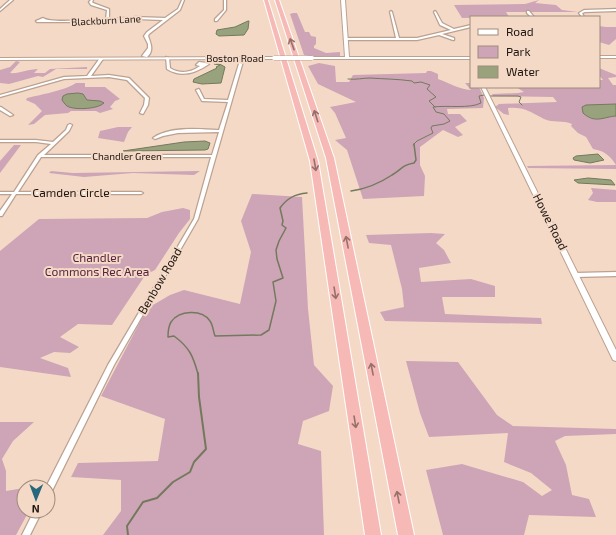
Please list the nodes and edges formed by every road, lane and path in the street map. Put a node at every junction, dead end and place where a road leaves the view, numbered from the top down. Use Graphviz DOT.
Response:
graph roads {
  1 [pos="12,0"];
  2 [pos="92,0"];
  3 [pos="183,0"];
  4 [pos="224,0"];
  5 [pos="266,0"];
  6 [pos="277,0"];
  7 [pos="343,0"];
  8 [pos="0,10"];
  9 [pos="616,10"];
  10 [pos="391,12"];
  11 [pos="435,12"];
  12 [pos="528,12"];
  13 [pos="531,16"];
  14 [pos="582,16"];
  15 [pos="167,18"];
  16 [pos="107,20"];
  17 [pos="216,20"];
  18 [pos="45,21"];
  19 [pos="470,26"];
  20 [pos="454,30"];
  21 [pos="440,34"];
  22 [pos="346,38"];
  23 [pos="398,39"];
  24 [pos="453,39"];
  25 [pos="600,57"];
  26 [pos="616,57"];
  27 [pos="145,58"];
  28 [pos="169,58"];
  29 [pos="242,58"];
  30 [pos="347,58"];
  31 [pos="470,58"];
  32 [pos="0,59"];
  33 [pos="101,59"];
  34 [pos="202,66"];
  35 [pos="89,76"];
  36 [pos="483,88"];
  37 [pos="198,90"];
  38 [pos="0,96"];
  39 [pos="230,101"];
  40 [pos="0,108"];
  41 [pos="142,113"];
  42 [pos="11,115"];
  43 [pos="70,125"];
  44 [pos="221,131"];
  45 [pos="155,138"];
  46 [pos="0,141"];
  47 [pos="53,143"];
  48 [pos="40,156"];
  49 [pos="214,156"];
  50 [pos="0,193"];
  51 [pos="14,193"];
  52 [pos="141,193"];
  53 [pos="0,215"];
  54 [pos="616,274"];
  55 [pos="576,275"];
  56 [pos="614,348"];
  57 [pos="616,358"];
  58 [pos="54,479"];
  59 [pos="34,519"];
  60 [pos="26,535"];
  61 [pos="373,535"];
  62 [pos="406,535"];
  1 -- 8 [label="street"];
  2 -- 16 [label="street"];
  3 -- 15 [label="street"];
  4 -- 17 [label="street"];
  5 -- 61 [label="highway, one-way"];
  62 -- 6 [label="highway, one-way"];
  7 -- 22 [label="street"];
  9 -- 14 [label="street"];
  10 -- 23 [label="street"];
  11 -- 20 [label="street"];
  12 -- 13 [label="street"];
  15 -- 16 [label="street, Blackburn Lane"];
  15 -- 27 [label="street"];
  16 -- 18 [label="street, Blackburn Lane"];
  19 -- 20 [label="street"];
  20 -- 21 [label="street"];
  21 -- 23 [label="street"];
  21 -- 24 [label="street"];
  22 -- 23 [label="street"];
  22 -- 30 [label="street"];
  25 -- 26 [label="street"];
  27 -- 28 [label="street, Boston Road"];
  27 -- 33 [label="street, Boston Road"];
  28 -- 29 [label="street, Boston Road"];
  28 -- 34 [label="street"];
  29 -- 30 [label="street, Boston Road, bridge"];
  29 -- 39 [label="street, Benbow Road"];
  30 -- 31 [label="street, Boston Road"];
  32 -- 33 [label="street, Boston Road"];
  33 -- 35 [label="street"];
  35 -- 38 [label="street"];
  35 -- 41 [label="street"];
  36 -- 55 [label="street, Howe Road"];
  37 -- 39 [label="street"];
  39 -- 44 [label="street, Benbow Road"];
  40 -- 42 [label="street"];
  43 -- 47 [label="street"];
  44 -- 45 [label="street"];
  44 -- 49 [label="street, Benbow Road"];
  46 -- 47 [label="street"];
  47 -- 48 [label="street"];
  48 -- 49 [label="street, Chandler Green"];
  48 -- 51 [label="street"];
  49 -- 58 [label="street, Benbow Road"];
  50 -- 51 [label="street, Camden Circle"];
  51 -- 52 [label="street, Camden Circle"];
  51 -- 53 [label="street"];
  54 -- 55 [label="street"];
  55 -- 56 [label="street, Howe Road"];
  56 -- 57 [label="street, Howe Road"];
  59 -- 60 [label="street"];
}
